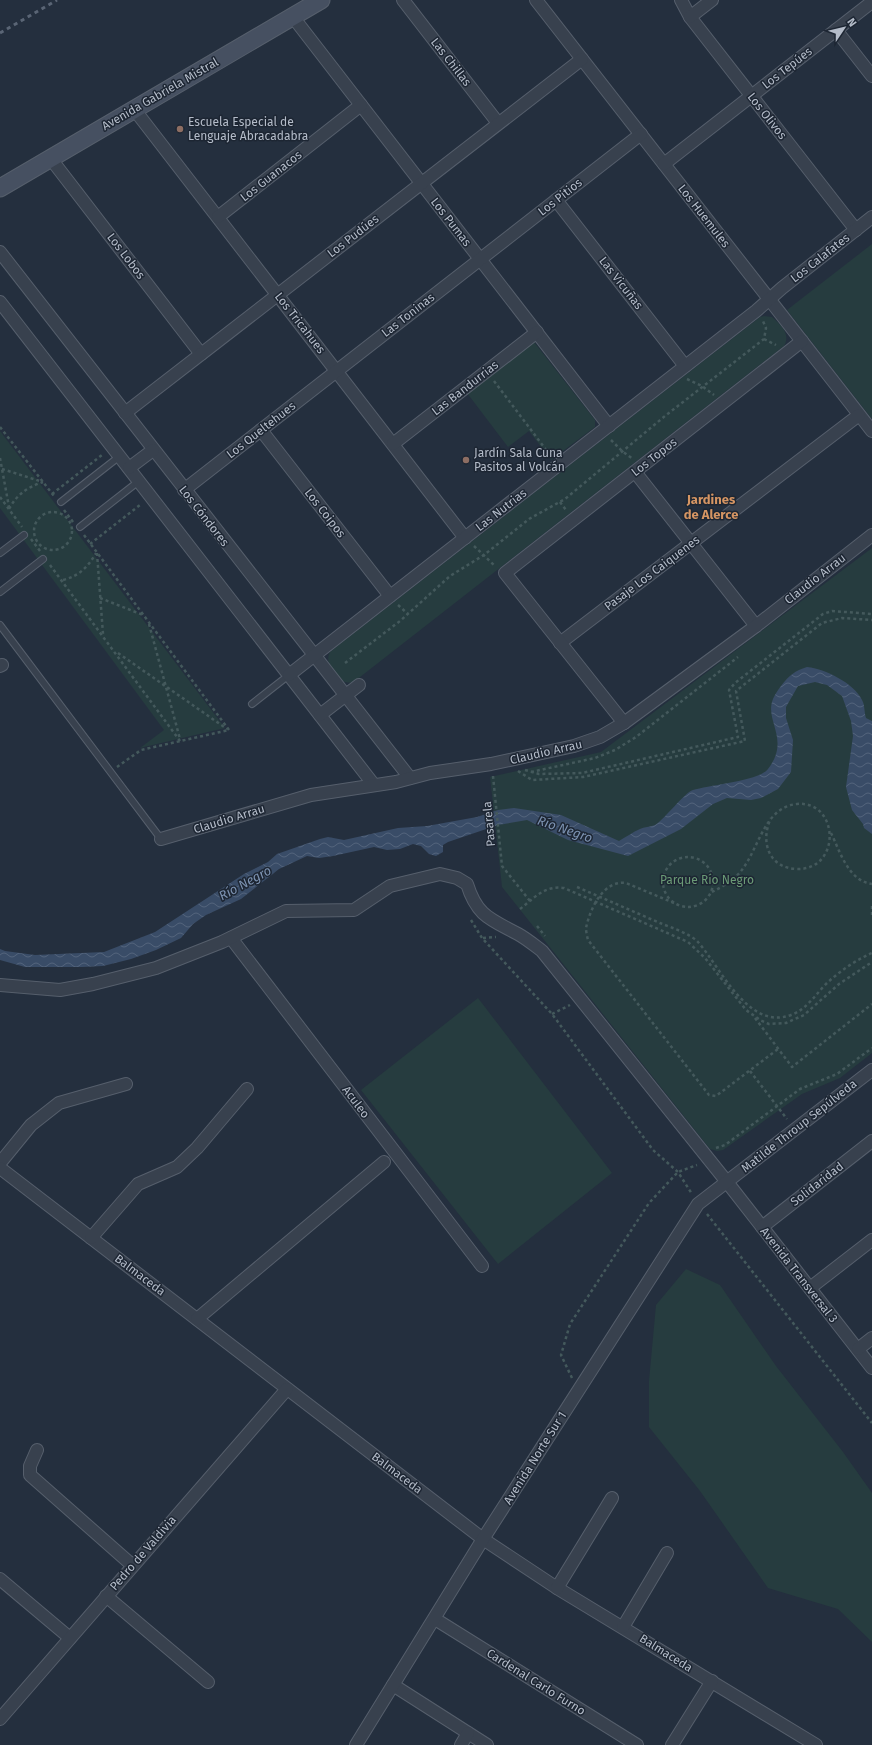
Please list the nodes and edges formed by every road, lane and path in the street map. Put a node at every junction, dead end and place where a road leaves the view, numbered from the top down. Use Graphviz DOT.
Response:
graph roads {
  1 [pos="321,0"];
  2 [pos="403,0"];
  3 [pos="536,0"];
  4 [pos="681,0"];
  5 [pos="712,0"];
  6 [pos="872,2"];
  7 [pos="293,17"];
  8 [pos="690,17"];
  9 [pos="836,30"];
  10 [pos="582,59"];
  11 [pos="872,76"];
  12 [pos="752,96"];
  13 [pos="361,105"];
  14 [pos="134,109"];
  15 [pos="498,123"];
  16 [pos="641,134"];
  17 [pos="51,159"];
  18 [pos="664,164"];
  19 [pos="421,183"];
  20 [pos="0,188"];
  21 [pos="556,200"];
  22 [pos="218,217"];
  23 [pos="872,217"];
  24 [pos="856,230"];
  25 [pos="0,252"];
  26 [pos="480,259"];
  27 [pos="277,294"];
  28 [pos="769,299"];
  29 [pos="0,302"];
  30 [pos="756,311"];
  31 [pos="536,332"];
  32 [pos="802,341"];
  33 [pos="201,354"];
  34 [pos="685,366"];
  35 [pos="337,371"];
  36 [pos="486,372"];
  37 [pos="676,374"];
  38 [pos="702,386"];
  39 [pos="724,402"];
  40 [pos="125,413"];
  41 [pos="859,415"];
  42 [pos="0,427"];
  43 [pos="606,428"];
  44 [pos="261,430"];
  45 [pos="872,431"];
  46 [pos="393,444"];
  47 [pos="153,450"];
  48 [pos="622,451"];
  49 [pos="102,455"];
  50 [pos="120,456"];
  51 [pos="0,458"];
  52 [pos="558,465"];
  53 [pos="129,468"];
  54 [pos="639,468"];
  55 [pos="2,469"];
  56 [pos="139,481"];
  57 [pos="43,482"];
  58 [pos="184,490"];
  59 [pos="52,494"];
  60 [pos="0,497"];
  61 [pos="60,503"];
  62 [pos="140,505"];
  63 [pos="9,509"];
  64 [pos="79,528"];
  65 [pos="27,535"];
  66 [pos="872,535"];
  67 [pos="466,538"];
  68 [pos="691,543"];
  69 [pos="90,544"];
  70 [pos="64,546"];
  71 [pos="0,553"];
  72 [pos="96,553"];
  73 [pos="484,555"];
  74 [pos="44,558"];
  75 [pos="505,573"];
  76 [pos="62,580"];
  77 [pos="0,592"];
  78 [pos="390,596"];
  79 [pos="100,598"];
  80 [pos="872,614"];
  81 [pos="143,615"];
  82 [pos="872,620"];
  83 [pos="148,621"];
  84 [pos="0,625"];
  85 [pos="756,626"];
  86 [pos="103,635"];
  87 [pos="560,643"];
  88 [pos="115,652"];
  89 [pos="314,656"];
  90 [pos="345,663"];
  91 [pos="289,675"];
  92 [pos="359,685"];
  93 [pos="166,686"];
  94 [pos="345,696"];
  95 [pos="252,704"];
  96 [pos="320,715"];
  97 [pos="624,723"];
  98 [pos="229,730"];
  99 [pos="180,742"];
  100 [pos="502,762"];
  101 [pos="110,772"];
  102 [pos="410,778"];
  103 [pos="374,785"];
  104 [pos="496,793"];
  105 [pos="771,818"];
  106 [pos="830,832"];
  107 [pos="161,839"];
  108 [pos="872,884"];
  109 [pos="577,887"];
  110 [pos="712,892"];
  111 [pos="600,896"];
  112 [pos="472,900"];
  113 [pos="530,901"];
  114 [pos="596,901"];
  115 [pos="674,903"];
  116 [pos="872,906"];
  117 [pos="520,910"];
  118 [pos="872,918"];
  119 [pos="537,926"];
  120 [pos="231,938"];
  121 [pos="546,938"];
  122 [pos="872,953"];
  123 [pos="872,962"];
  124 [pos="0,985"];
  125 [pos="582,999"];
  126 [pos="872,1004"];
  127 [pos="552,1014"];
  128 [pos="753,1016"];
  129 [pos="872,1048"];
  130 [pos="778,1049"];
  131 [pos="872,1070"];
  132 [pos="750,1071"];
  133 [pos="126,1084"];
  134 [pos="247,1089"];
  135 [pos="777,1106"];
  136 [pos="795,1129"];
  137 [pos="872,1141"];
  138 [pos="713,1147"];
  139 [pos="708,1160"];
  140 [pos="384,1162"];
  141 [pos="0,1163"];
  142 [pos="0,1168"];
  143 [pos="678,1172"];
  144 [pos="727,1182"];
  145 [pos="698,1204"];
  146 [pos="762,1227"];
  147 [pos="91,1238"];
  148 [pos="872,1240"];
  149 [pos="482,1266"];
  150 [pos="810,1288"];
  151 [pos="197,1319"];
  152 [pos="872,1338"];
  153 [pos="858,1349"];
  154 [pos="872,1368"];
  155 [pos="287,1389"];
  156 [pos="578,1389"];
  157 [pos="872,1423"];
  158 [pos="37,1450"];
  159 [pos="612,1498"];
  160 [pos="483,1539"];
  161 [pos="667,1553"];
  162 [pos="132,1565"];
  163 [pos="0,1579"];
  164 [pos="557,1588"];
  165 [pos="106,1596"];
  166 [pos="435,1619"];
  167 [pos="623,1627"];
  168 [pos="70,1638"];
  169 [pos="712,1681"];
  170 [pos="208,1682"];
  171 [pos="393,1686"];
  172 [pos="0,1719"];
  173 [pos="468,1733"];
  174 [pos="356,1745"];
  175 [pos="461,1745"];
  176 [pos="487,1745"];
  177 [pos="637,1745"];
  178 [pos="672,1745"];
  179 [pos="816,1745"];
  1 -- 7 [label="main road, Avenida Gabriela Mistral"];
  2 -- 15 [label="street, Las Chillas"];
  3 -- 10 [label="street, Los Huemules"];
  4 -- 8 [label="street, Los Olivos"];
  5 -- 8 [label="street"];
  6 -- 9 [label="street, Los Tepúes"];
  7 -- 13 [label="street, Los Pumas"];
  7 -- 14 [label="main road, Avenida Gabriela Mistral"];
  8 -- 12 [label="street, Los Olivos"];
  9 -- 11 [label="street"];
  9 -- 12 [label="street, Los Tepúes"];
  10 -- 15 [label="street, Los Pudúes"];
  10 -- 16 [label="street, Los Huemules"];
  12 -- 18 [label="street, Los Tepúes"];
  12 -- 24 [label="street, Los Olivos"];
  13 -- 19 [label="street, Los Pumas"];
  13 -- 22 [label="street, Los Guanacos"];
  14 -- 17 [label="main road, Avenida Gabriela Mistral"];
  14 -- 22 [label="street, Los Tricahues"];
  15 -- 19 [label="street, Los Pudúes"];
  16 -- 18 [label="street, Los Huemules"];
  16 -- 21 [label="street, Los Pitios"];
  17 -- 20 [label="main road, Avenida Gabriela Mistral"];
  17 -- 33 [label="street, Los Lobos"];
  18 -- 28 [label="street, Los Huemules"];
  19 -- 26 [label="street, Los Pumas"];
  19 -- 27 [label="street, Los Pudúes"];
  21 -- 26 [label="street, Los Pitios"];
  21 -- 34 [label="street, Las Vicuñas"];
  22 -- 27 [label="street, Los Tricahues"];
  23 -- 24 [label="street, Los Calafates"];
  24 -- 28 [label="street, Los Calafates"];
  25 -- 40 [label="street, Los Cóndores"];
  26 -- 31 [label="street, Los Pumas"];
  26 -- 35 [label="street, Las Toninas"];
  27 -- 33 [label="street, Los Pudúes"];
  27 -- 35 [label="street, Los Tricahues"];
  28 -- 30 [label="street, Las Nutrias"];
  28 -- 32 [label="street, Los Huemules"];
  29 -- 50 [label="street"];
  30 -- 34 [label="street, Las Nutrias"];
  30 -- 38 [label="path"];
  31 -- 36 [label="street, Las Bandurrias"];
  31 -- 43 [label="street, Los Pumas"];
  32 -- 39 [label="street, Los Topos"];
  32 -- 41 [label="street, Los Huemules"];
  33 -- 40 [label="street, Los Pudúes"];
  34 -- 37 [label="street, Las Nutrias"];
  35 -- 44 [label="street, Los Queltehues"];
  35 -- 46 [label="street, Los Tricahues"];
  36 -- 46 [label="street, Las Bandurrias"];
  36 -- 52 [label="path"];
  37 -- 38 [label="path"];
  37 -- 43 [label="street, Las Nutrias"];
  38 -- 39 [label="path"];
  38 -- 48 [label="path"];
  39 -- 54 [label="street, Los Topos"];
  40 -- 47 [label="street, Los Cóndores"];
  41 -- 45 [label="street, Los Huemules"];
  41 -- 68 [label="street, Pasaje Los Caiquenes"];
  42 -- 57 [label="path"];
  43 -- 48 [label="path"];
  43 -- 52 [label="street, Las Nutrias"];
  44 -- 58 [label="street, Los Queltehues"];
  44 -- 78 [label="street, Los Coipos"];
  46 -- 67 [label="street, Los Tricahues"];
  47 -- 53 [label="street"];
  47 -- 58 [label="street, Los Cóndores"];
  48 -- 54 [label="path"];
  48 -- 73 [label="path"];
  49 -- 59 [label="path"];
  50 -- 53 [label="street"];
  50 -- 61 [label="lane"];
  51 -- 55 [label="path"];
  52 -- 67 [label="street, Las Nutrias"];
  53 -- 56 [label="street"];
  54 -- 68 [label="street"];
  54 -- 75 [label="street, Los Topos"];
  55 -- 57 [label="path"];
  55 -- 63 [label="path"];
  56 -- 64 [label="lane"];
  56 -- 91 [label="street"];
  57 -- 59 [label="path"];
  57 -- 63 [label="path"];
  58 -- 89 [label="street, Los Cóndores"];
  59 -- 61 [label="path"];
  60 -- 63 [label="path"];
  61 -- 64 [label="path"];
  62 -- 69 [label="path"];
  63 -- 65 [label="path"];
  64 -- 69 [label="path"];
  65 -- 71 [label="lane"];
  65 -- 74 [label="path"];
  66 -- 85 [label="street, Claudio Arrau"];
  67 -- 73 [label="path"];
  67 -- 78 [label="street, Las Nutrias"];
  68 -- 85 [label="street"];
  68 -- 87 [label="street, Pasaje Los Caiquenes"];
  69 -- 72 [label="path"];
  70 -- 70 [label="path"];
  72 -- 76 [label="path"];
  72 -- 79 [label="path"];
  72 -- 81 [label="path"];
  73 -- 75 [label="path"];
  73 -- 90 [label="path"];
  74 -- 76 [label="path"];
  74 -- 77 [label="lane"];
  75 -- 87 [label="street"];
  76 -- 86 [label="path"];
  78 -- 89 [label="street, Las Nutrias"];
  79 -- 81 [label="path"];
  79 -- 86 [label="path"];
  80 -- 100 [label="path"];
  81 -- 83 [label="path"];
  82 -- 100 [label="path"];
  83 -- 93 [label="path"];
  83 -- 98 [label="path"];
  84 -- 101 [label="lane"];
  85 -- 97 [label="street, Claudio Arrau"];
  86 -- 88 [label="path"];
  87 -- 97 [label="street"];
  88 -- 93 [label="path"];
  88 -- 99 [label="path"];
  89 -- 91 [label="street, Las Nutrias"];
  89 -- 94 [label="street, Los Cóndores"];
  91 -- 95 [label="lane"];
  91 -- 96 [label="street"];
  92 -- 94 [label="street"];
  93 -- 98 [label="path"];
  93 -- 99 [label="path"];
  94 -- 96 [label="street"];
  94 -- 102 [label="street, Los Cóndores"];
  96 -- 103 [label="street"];
  97 -- 100 [label="street, Claudio Arrau"];
  98 -- 99 [label="path"];
  99 -- 101 [label="path"];
  100 -- 102 [label="street, Claudio Arrau"];
  101 -- 107 [label="lane"];
  102 -- 103 [label="street, Claudio Arrau"];
  103 -- 107 [label="street, Claudio Arrau"];
  104 -- 113 [label="path, Pasarela"];
  105 -- 106 [label="path"];
  105 -- 106 [label="path"];
  105 -- 110 [label="path"];
  106 -- 108 [label="path"];
  109 -- 111 [label="path"];
  110 -- 115 [label="path"];
  110 -- 115 [label="path"];
  111 -- 114 [label="path"];
  111 -- 115 [label="path"];
  111 -- 122 [label="path"];
  112 -- 120 [label="street, Avenida Transversal 3"];
  112 -- 125 [label="street, Avenida Transversal 3"];
  112 -- 127 [label="path"];
  113 -- 114 [label="path"];
  113 -- 117 [label="path"];
  114 -- 128 [label="path"];
  114 -- 132 [label="path"];
  116 -- 118 [label="path"];
  119 -- 121 [label="path"];
  120 -- 124 [label="street"];
  120 -- 149 [label="street, Aculeo"];
  123 -- 128 [label="path"];
  125 -- 127 [label="path"];
  125 -- 139 [label="street, Avenida Transversal 3"];
  126 -- 130 [label="path"];
  127 -- 143 [label="path"];
  128 -- 130 [label="path"];
  129 -- 135 [label="path"];
  130 -- 132 [label="path"];
  131 -- 136 [label="street, Matilde Throup Sepúlveda"];
  132 -- 135 [label="path"];
  133 -- 141 [label="street"];
  134 -- 147 [label="street"];
  135 -- 136 [label="path"];
  135 -- 138 [label="path"];
  136 -- 144 [label="street, Matilde Throup Sepúlveda"];
  137 -- 146 [label="street, Solidaridad"];
  139 -- 143 [label="path"];
  139 -- 144 [label="street, Avenida Transversal 3"];
  140 -- 151 [label="street"];
  142 -- 147 [label="street, Balmaceda"];
  143 -- 145 [label="path"];
  143 -- 156 [label="path"];
  144 -- 145 [label="street, Avenida Norte Sur 1"];
  144 -- 146 [label="street, Avenida Transversal 3"];
  145 -- 156 [label="street, Avenida Norte Sur 1"];
  145 -- 157 [label="path"];
  146 -- 150 [label="street, Avenida Transversal 3"];
  147 -- 151 [label="street, Balmaceda"];
  148 -- 150 [label="street"];
  150 -- 153 [label="street, Avenida Transversal 3"];
  151 -- 155 [label="street, Balmaceda"];
  152 -- 153 [label="street"];
  153 -- 154 [label="street, Avenida Transversal 3"];
  155 -- 160 [label="street, Balmaceda"];
  155 -- 162 [label="street, Pedro de Valdivia"];
  156 -- 160 [label="street, Avenida Norte Sur 1"];
  158 -- 162 [label="street"];
  159 -- 164 [label="street"];
  160 -- 164 [label="street, Balmaceda"];
  160 -- 166 [label="street, Avenida Norte Sur 1"];
  161 -- 167 [label="street"];
  162 -- 165 [label="street, Pedro de Valdivia"];
  163 -- 168 [label="street"];
  164 -- 167 [label="street, Balmaceda"];
  165 -- 168 [label="street, Pedro de Valdivia"];
  165 -- 170 [label="street"];
  166 -- 171 [label="street, Avenida Norte Sur 1"];
  166 -- 177 [label="street, Cardenal Carlo Furno"];
  167 -- 169 [label="street, Balmaceda"];
  168 -- 172 [label="street, Pedro de Valdivia"];
  169 -- 178 [label="street"];
  169 -- 179 [label="street, Balmaceda"];
  171 -- 173 [label="street"];
  171 -- 174 [label="street, Avenida Norte Sur 1"];
  173 -- 175 [label="street"];
  173 -- 176 [label="street"];
}
